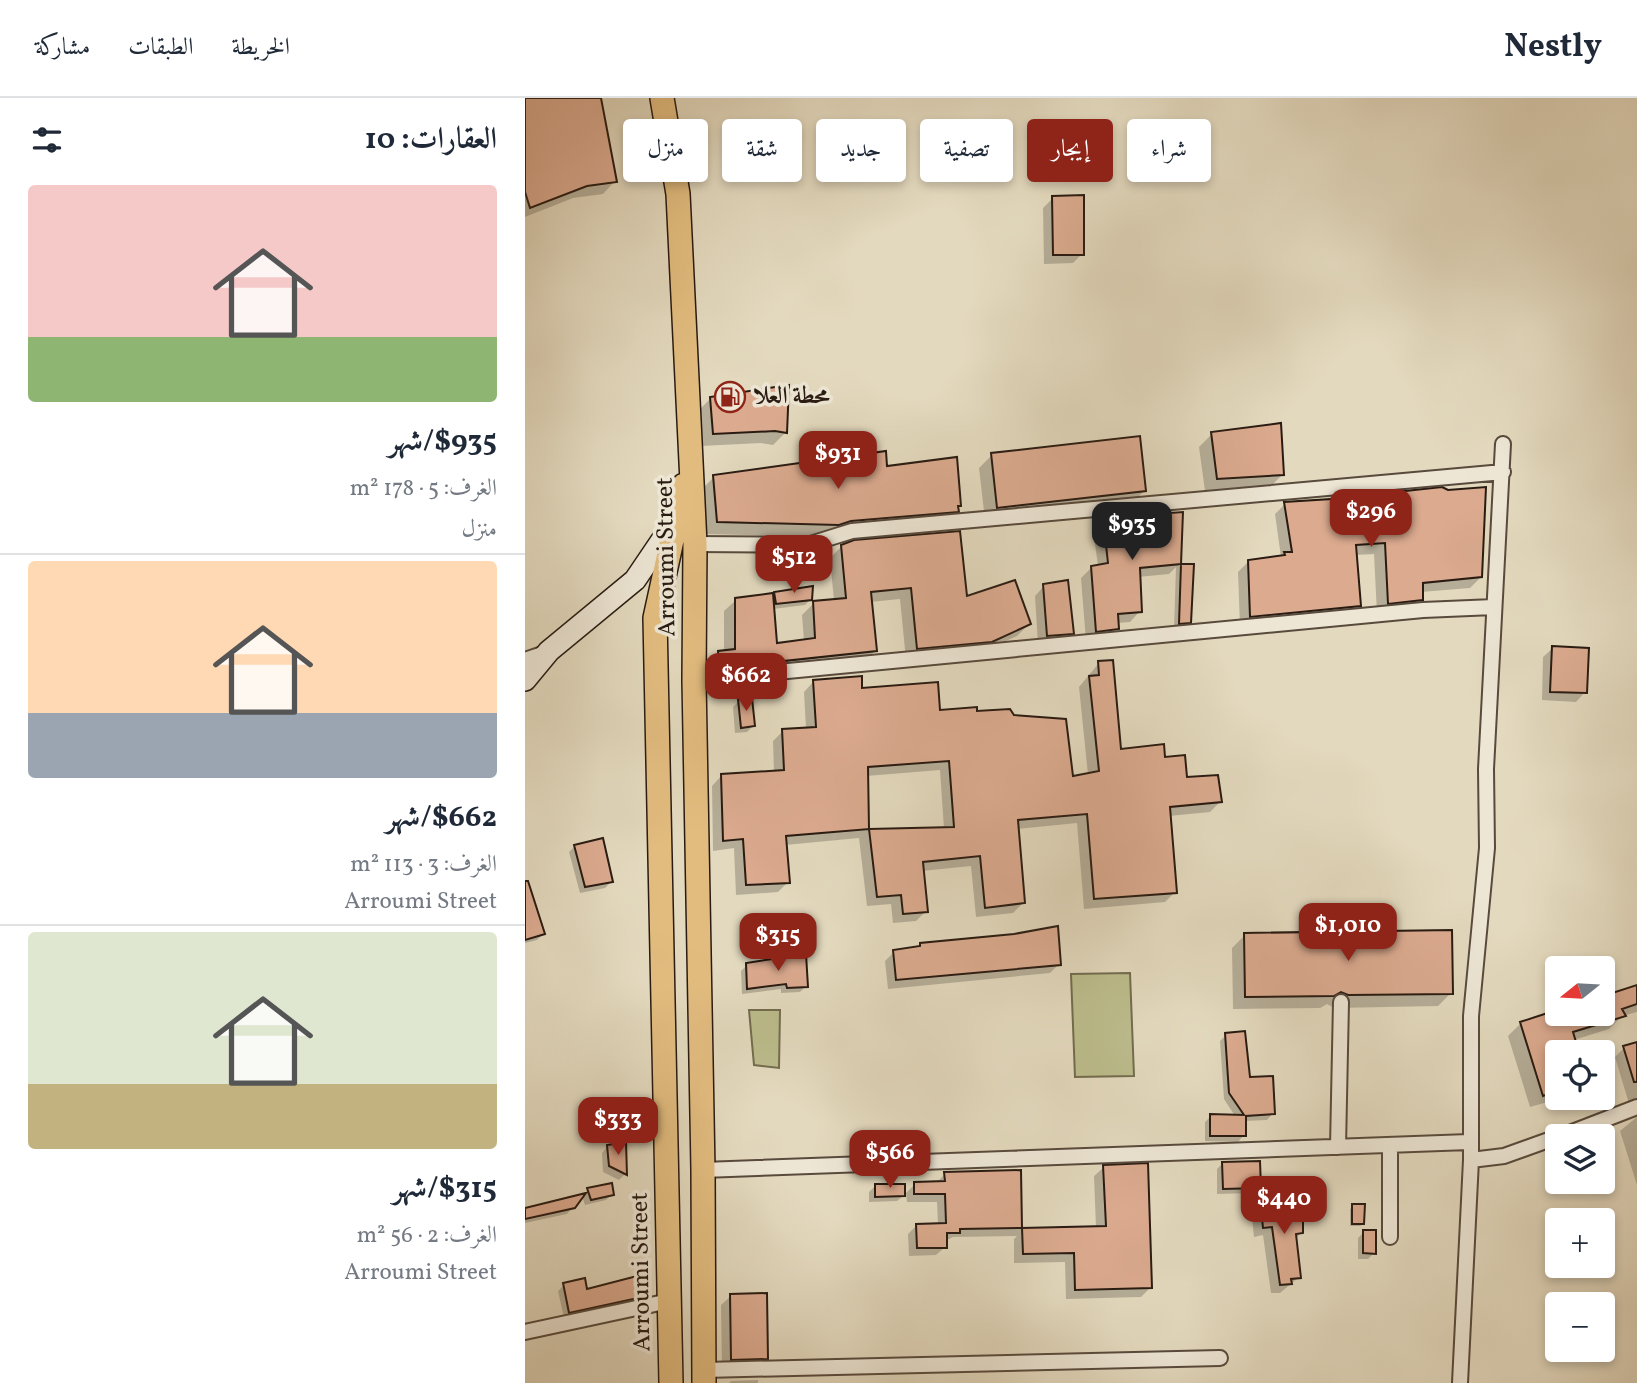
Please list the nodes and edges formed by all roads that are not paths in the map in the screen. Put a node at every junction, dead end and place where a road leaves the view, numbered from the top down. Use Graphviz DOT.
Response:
graph roads {
  1 [pos="662,98"];
  2 [pos="1503,444"];
  3 [pos="691,454"];
  4 [pos="1503,472"];
  5 [pos="677,519"];
  6 [pos="695,544"];
  7 [pos="1494,607"];
  8 [pos="549,651"];
  9 [pos="525,660"];
  10 [pos="525,680"];
  11 [pos="694,680"];
  12 [pos="1341,1002"];
  13 [pos="1637,1107"];
  14 [pos="1593,1124"];
  15 [pos="1469,1142"];
  16 [pos="1545,1142"];
  17 [pos="1389,1145"];
  18 [pos="1338,1147"];
  19 [pos="1471,1160"];
  20 [pos="703,1170"];
  21 [pos="1391,1237"];
  22 [pos="669,1301"];
  23 [pos="525,1332"];
  24 [pos="1220,1358"];
  25 [pos="704,1377"];
  26 [pos="671,1383"];
  27 [pos="1459,1383"];
  1 -- 3 [label="main road"];
  2 -- 4 [label="street"];
  3 -- 5 [label="main road, Arroumi Street"];
  3 -- 6 [label="main road, Arroumi Street"];
  4 -- 6 [label="street"];
  4 -- 7 [label="street"];
  5 -- 8 [label="main road"];
  5 -- 22 [label="main road, Arroumi Street"];
  6 -- 11 [label="main road, Arroumi Street"];
  7 -- 11 [label="street"];
  7 -- 15 [label="street"];
  8 -- 9 [label="street"];
  8 -- 10 [label="main road"];
  11 -- 20 [label="main road, Arroumi Street"];
  12 -- 18 [label="street"];
  13 -- 14 [label="street"];
  15 -- 17 [label="street"];
  15 -- 19 [label="street"];
  16 -- 19 [label="street"];
  17 -- 18 [label="street"];
  17 -- 21 [label="street"];
  18 -- 20 [label="street"];
  19 -- 27 [label="street"];
  20 -- 25 [label="main road, Arroumi Street"];
  22 -- 23 [label="street"];
  22 -- 26 [label="main road, Arroumi Street"];
  24 -- 25 [label="street"];
}
